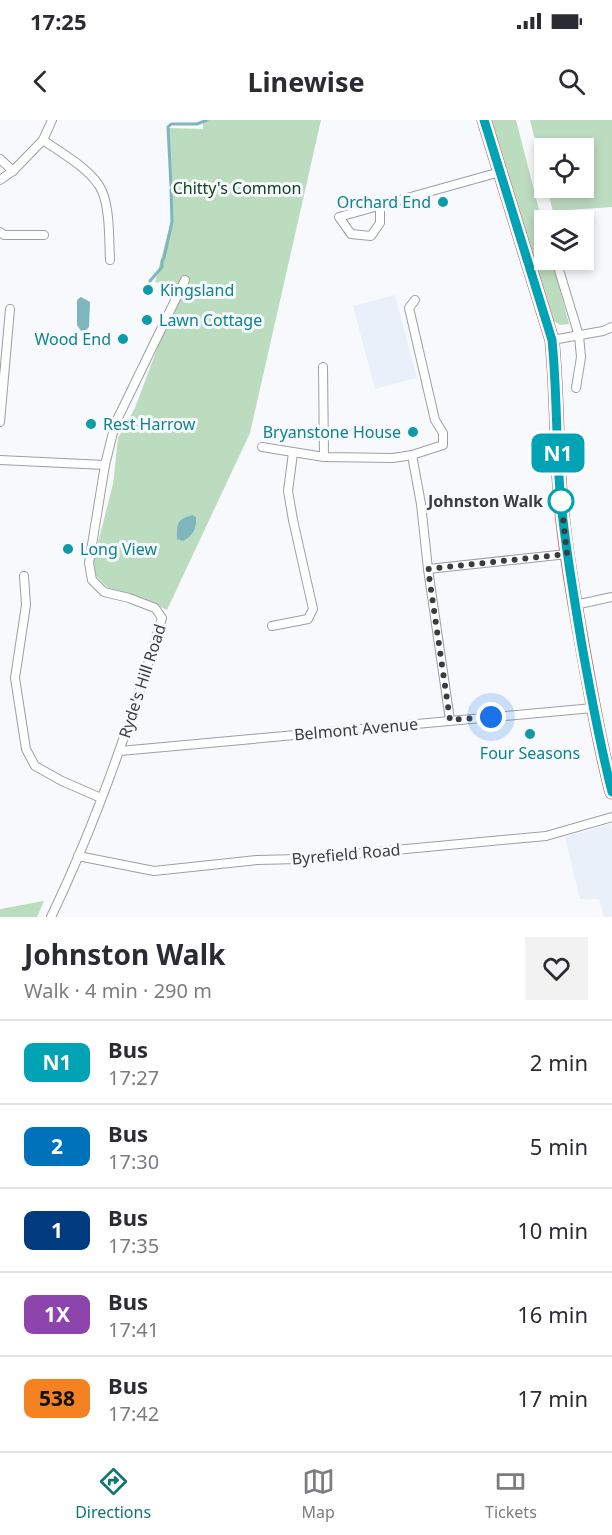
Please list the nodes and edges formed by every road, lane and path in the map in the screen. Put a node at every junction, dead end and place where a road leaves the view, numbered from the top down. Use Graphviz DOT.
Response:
graph roads {
  1 [pos="52,120"];
  2 [pos="484,120"];
  3 [pos="43,140"];
  4 [pos="0,159"];
  5 [pos="14,171"];
  6 [pos="500,172"];
  7 [pos="0,180"];
  8 [pos="380,206"];
  9 [pos="0,232"];
  10 [pos="44,235"];
  11 [pos="110,260"];
  12 [pos="559,270"];
  13 [pos="185,280"];
  14 [pos="415,300"];
  15 [pos="10,309"];
  16 [pos="612,327"];
  17 [pos="579,336"];
  18 [pos="552,340"];
  19 [pos="323,367"];
  20 [pos="576,388"];
  21 [pos="0,422"];
  22 [pos="261,447"];
  23 [pos="293,453"];
  24 [pos="412,455"];
  25 [pos="324,457"];
  26 [pos="0,460"];
  27 [pos="105,465"];
  28 [pos="567,554"];
  29 [pos="428,569"];
  30 [pos="24,576"];
  31 [pos="612,597"];
  32 [pos="576,605"];
  33 [pos="272,626"];
  34 [pos="593,708"];
  35 [pos="450,720"];
  36 [pos="120,751"];
  37 [pos="612,792"];
  38 [pos="101,798"];
  39 [pos="612,817"];
  40 [pos="78,856"];
  41 [pos="51,917"];
  1 -- 3 [label="street"];
  2 -- 6 [label="main road"];
  3 -- 5 [label="street"];
  3 -- 11 [label="street"];
  4 -- 5 [label="street"];
  5 -- 7 [label="street"];
  6 -- 8 [label="street"];
  6 -- 18 [label="main road"];
  8 -- 8 [label="street"];
  9 -- 10 [label="street"];
  12 -- 17 [label="street"];
  13 -- 27 [label="street, Ryde's Hill Road"];
  14 -- 24 [label="street"];
  15 -- 21 [label="street"];
  16 -- 17 [label="street"];
  17 -- 18 [label="street"];
  17 -- 20 [label="street"];
  18 -- 28 [label="main road"];
  19 -- 25 [label="street"];
  22 -- 23 [label="street"];
  23 -- 25 [label="street"];
  23 -- 33 [label="street"];
  24 -- 25 [label="street"];
  24 -- 29 [label="street"];
  26 -- 27 [label="street"];
  27 -- 36 [label="street, Ryde's Hill Road"];
  28 -- 29 [label="street"];
  28 -- 32 [label="main road"];
  29 -- 35 [label="street"];
  30 -- 38 [label="street"];
  31 -- 32 [label="street"];
  32 -- 34 [label="main road"];
  34 -- 35 [label="street, Belmont Avenue"];
  34 -- 37 [label="main road"];
  35 -- 36 [label="street, Belmont Avenue"];
  36 -- 38 [label="street, Ryde's Hill Road"];
  38 -- 40 [label="street, Ryde's Hill Road"];
  39 -- 40 [label="street, Byrefield Road"];
  40 -- 41 [label="street, Ryde's Hill Road"];
}
